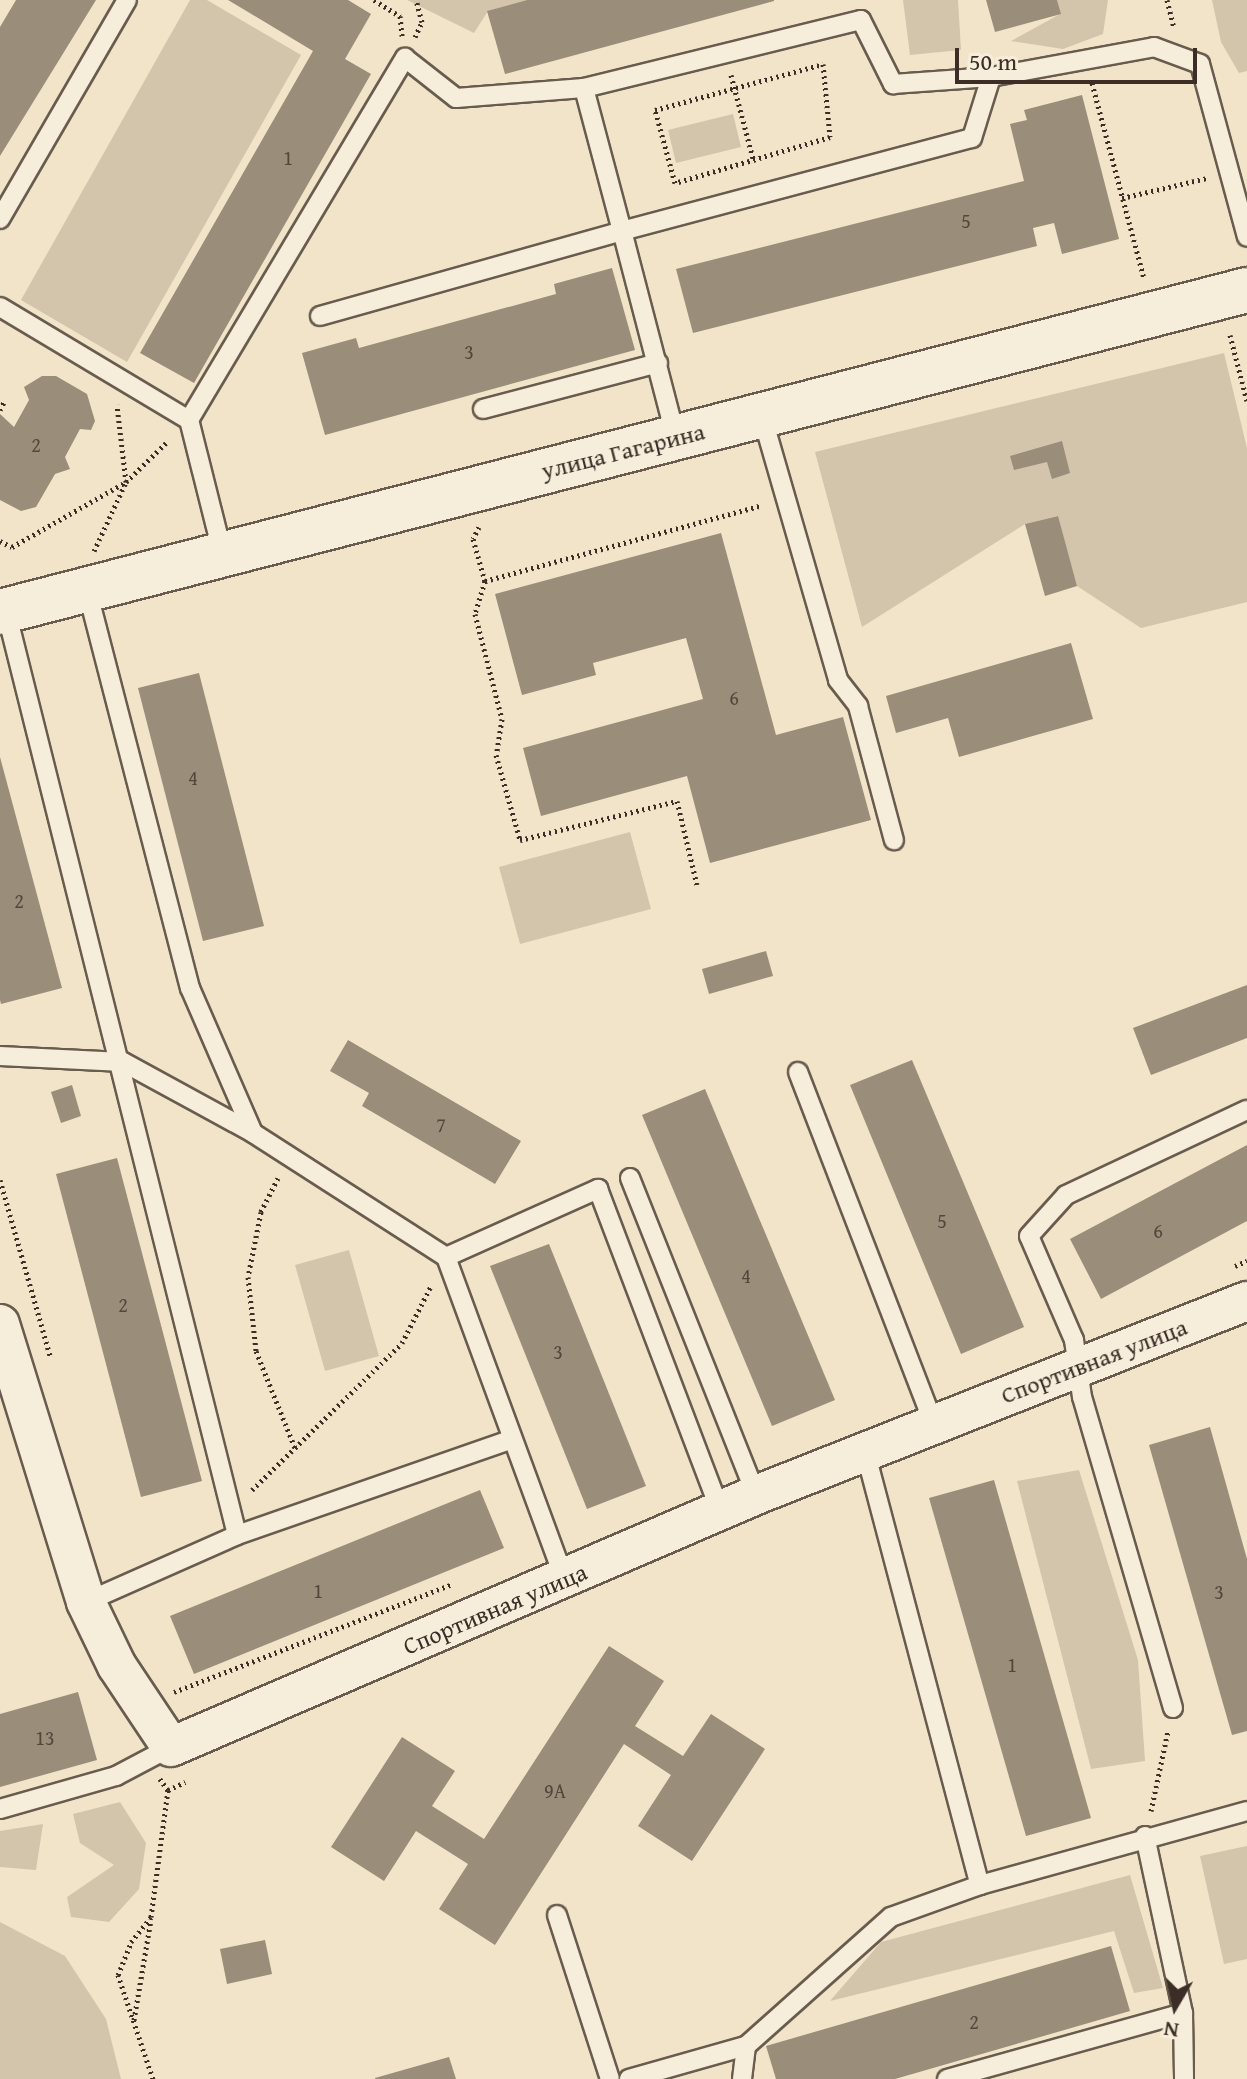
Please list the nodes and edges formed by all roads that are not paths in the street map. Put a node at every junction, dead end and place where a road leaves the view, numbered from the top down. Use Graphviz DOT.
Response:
graph roads {
  1 [pos="127,0"];
  2 [pos="991,77"];
  3 [pos="584,88"];
  4 [pos="0,219"];
  5 [pos="622,231"];
  6 [pos="1247,237"];
  7 [pos="1247,290"];
  8 [pos="0,307"];
  9 [pos="320,316"];
  10 [pos="658,363"];
  11 [pos="483,409"];
  12 [pos="762,416"];
  13 [pos="183,426"];
  14 [pos="676,438"];
  15 [pos="223,555"];
  16 [pos="90,571"];
  17 [pos="3,612"];
  18 [pos="894,840"];
  19 [pos="0,1056"];
  20 [pos="123,1062"];
  21 [pos="798,1072"];
  22 [pos="1247,1110"];
  23 [pos="253,1133"];
  24 [pos="630,1178"];
  25 [pos="446,1257"];
  26 [pos="1247,1301"];
  27 [pos="0,1324"];
  28 [pos="1077,1368"];
  29 [pos="933,1422"];
  30 [pos="510,1440"];
  31 [pos="865,1451"];
  32 [pos="756,1495"];
  33 [pos="720,1510"];
  34 [pos="237,1535"];
  35 [pos="565,1580"];
  36 [pos="86,1602"];
  37 [pos="1173,1708"];
  38 [pos="171,1747"];
  39 [pos="0,1809"];
  40 [pos="1247,1811"];
  41 [pos="1145,1836"];
  42 [pos="980,1885"];
  43 [pos="557,1915"];
  44 [pos="1183,2013"];
  45 [pos="746,2046"];
  46 [pos="610,2079"];
  47 [pos="629,2079"];
  48 [pos="742,2079"];
  49 [pos="947,2079"];
  50 [pos="1184,2079"];
  1 -- 4 [label="lane"];
  2 -- 3 [label="lane"];
  2 -- 5 [label="lane"];
  2 -- 6 [label="lane"];
  3 -- 5 [label="lane"];
  3 -- 13 [label="lane"];
  5 -- 9 [label="lane"];
  5 -- 10 [label="lane"];
  7 -- 12 [label="street, улица Гагарина"];
  8 -- 13 [label="lane"];
  10 -- 11 [label="lane"];
  10 -- 14 [label="lane"];
  12 -- 14 [label="street, улица Гагарина"];
  12 -- 18 [label="lane"];
  13 -- 15 [label="lane"];
  14 -- 15 [label="street, улица Гагарина"];
  15 -- 16 [label="street, улица Гагарина"];
  16 -- 17 [label="street, улица Гагарина"];
  16 -- 23 [label="lane"];
  17 -- 20 [label="lane"];
  19 -- 20 [label="lane"];
  20 -- 23 [label="lane"];
  20 -- 34 [label="lane"];
  21 -- 29 [label="lane"];
  22 -- 28 [label="lane"];
  23 -- 25 [label="lane"];
  24 -- 32 [label="lane"];
  25 -- 30 [label="lane"];
  25 -- 33 [label="lane"];
  26 -- 28 [label="street, Спортивная улица"];
  27 -- 36 [label="street"];
  28 -- 29 [label="street, Спортивная улица"];
  28 -- 37 [label="lane"];
  29 -- 31 [label="street, Спортивная улица"];
  30 -- 34 [label="lane"];
  30 -- 35 [label="lane"];
  31 -- 32 [label="street, Спортивная улица"];
  31 -- 42 [label="lane"];
  32 -- 33 [label="street, Спортивная улица"];
  33 -- 35 [label="street, Спортивная улица"];
  34 -- 36 [label="lane"];
  35 -- 38 [label="street, Спортивная улица"];
  36 -- 38 [label="street"];
  38 -- 39 [label="lane"];
  40 -- 41 [label="lane"];
  41 -- 42 [label="lane"];
  41 -- 44 [label="lane"];
  42 -- 45 [label="lane"];
  43 -- 46 [label="lane"];
  44 -- 49 [label="lane"];
  44 -- 50 [label="lane"];
  45 -- 47 [label="lane"];
  45 -- 48 [label="lane"];
}
